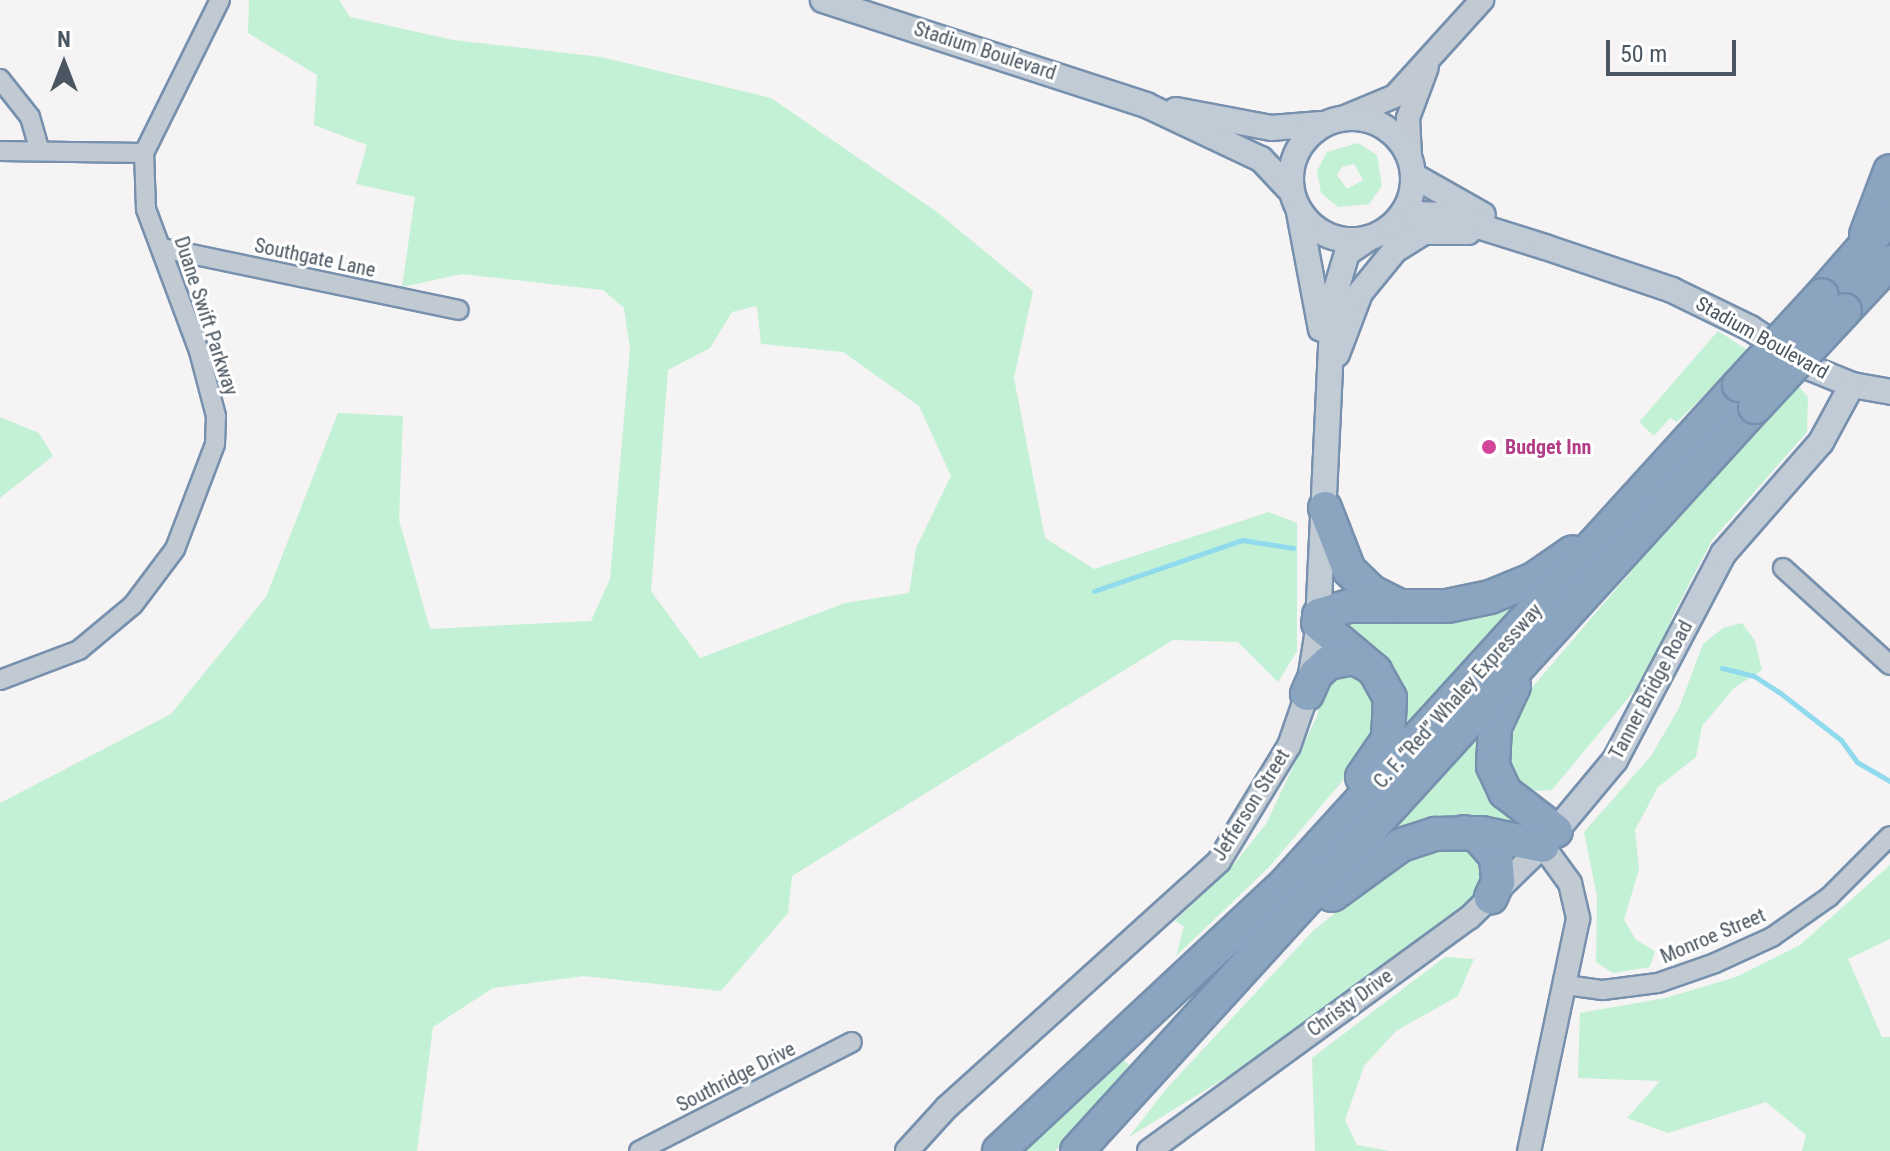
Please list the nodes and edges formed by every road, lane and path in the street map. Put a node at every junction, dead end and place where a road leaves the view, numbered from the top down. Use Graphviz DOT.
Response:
graph roads {
  1 [pos="823,0"];
  2 [pos="1482,0"];
  3 [pos="212,4"];
  4 [pos="1434,51"];
  5 [pos="0,79"];
  6 [pos="1146,105"];
  7 [pos="1335,120"];
  8 [pos="0,151"];
  9 [pos="40,151"];
  10 [pos="144,153"];
  11 [pos="1412,166"];
  12 [pos="1890,171"];
  13 [pos="1295,200"];
  14 [pos="1890,217"];
  15 [pos="1378,233"];
  16 [pos="1511,237"];
  17 [pos="1545,247"];
  18 [pos="162,248"];
  19 [pos="1856,261"];
  20 [pos="1890,262"];
  21 [pos="1833,303"];
  22 [pos="459,310"];
  23 [pos="1328,379"];
  24 [pos="1852,385"];
  25 [pos="1890,392"];
  26 [pos="1747,396"];
  27 [pos="1635,502"];
  28 [pos="1325,508"];
  29 [pos="1783,568"];
  30 [pos="1399,606"];
  31 [pos="1319,619"];
  32 [pos="1532,652"];
  33 [pos="1366,664"];
  34 [pos="1890,665"];
  35 [pos="0,680"];
  36 [pos="1307,694"];
  37 [pos="1461,831"];
  38 [pos="1890,836"];
  39 [pos="1550,838"];
  40 [pos="1286,883"];
  41 [pos="1491,897"];
  42 [pos="1240,971"];
  43 [pos="1566,985"];
  44 [pos="852,1042"];
  45 [pos="639,1151"];
  46 [pos="907,1151"];
  47 [pos="999,1151"];
  48 [pos="1077,1151"];
  49 [pos="1149,1151"];
  50 [pos="1529,1151"];
  1 -- 6 [label="main road, Stadium Boulevard"];
  2 -- 4 [label="street"];
  3 -- 10 [label="street, Duane Swift Parkway"];
  4 -- 7 [label="street"];
  4 -- 11 [label="street"];
  5 -- 9 [label="street"];
  6 -- 7 [label="main road"];
  6 -- 13 [label="main road"];
  7 -- 11 [label="main road"];
  7 -- 13 [label="main road"];
  8 -- 9 [label="street"];
  9 -- 10 [label="street"];
  10 -- 18 [label="street, Duane Swift Parkway"];
  11 -- 15 [label="main road"];
  11 -- 17 [label="main road"];
  12 -- 19 [label="highway"];
  13 -- 15 [label="main road"];
  13 -- 23 [label="main road"];
  14 -- 19 [label="highway, C. F. “Red” Whaley Expressway"];
  15 -- 16 [label="main road"];
  15 -- 23 [label="main road"];
  16 -- 17 [label="main road"];
  16 -- 23 [label="main road"];
  17 -- 24 [label="main road, Stadium Boulevard"];
  18 -- 22 [label="street, Southgate Lane"];
  18 -- 35 [label="street, Duane Swift Parkway"];
  19 -- 21 [label="highway, C. F. “Red” Whaley Expressway"];
  20 -- 21 [label="highway, C. F. “Red” Whaley Expressway"];
  21 -- 26 [label="highway, C. F. “Red” Whaley Expressway, bridge"];
  23 -- 28 [label="main road, Jefferson Street"];
  24 -- 25 [label="main road, Stadium Boulevard"];
  24 -- 39 [label="main road, Tanner Bridge Road"];
  26 -- 27 [label="highway, C. F. “Red” Whaley Expressway"];
  26 -- 32 [label="highway, C. F. “Red” Whaley Expressway"];
  27 -- 30 [label="highway"];
  27 -- 40 [label="highway, C. F. “Red” Whaley Expressway"];
  28 -- 30 [label="highway"];
  28 -- 31 [label="main road, Jefferson Street"];
  29 -- 34 [label="street"];
  30 -- 31 [label="highway"];
  31 -- 33 [label="highway"];
  31 -- 36 [label="street, Jefferson Street"];
  32 -- 39 [label="highway"];
  32 -- 42 [label="highway, C. F. “Red” Whaley Expressway"];
  33 -- 36 [label="highway"];
  33 -- 40 [label="highway"];
  36 -- 46 [label="street, Jefferson Street"];
  37 -- 39 [label="highway"];
  37 -- 41 [label="highway"];
  37 -- 42 [label="highway"];
  38 -- 43 [label="street, Monroe Street"];
  39 -- 41 [label="street, Christy Drive"];
  39 -- 43 [label="street"];
  40 -- 47 [label="highway, C. F. “Red” Whaley Expressway"];
  41 -- 49 [label="street, Christy Drive"];
  42 -- 48 [label="highway, C. F. “Red” Whaley Expressway"];
  43 -- 50 [label="street"];
  44 -- 45 [label="street, Southridge Drive"];
}
